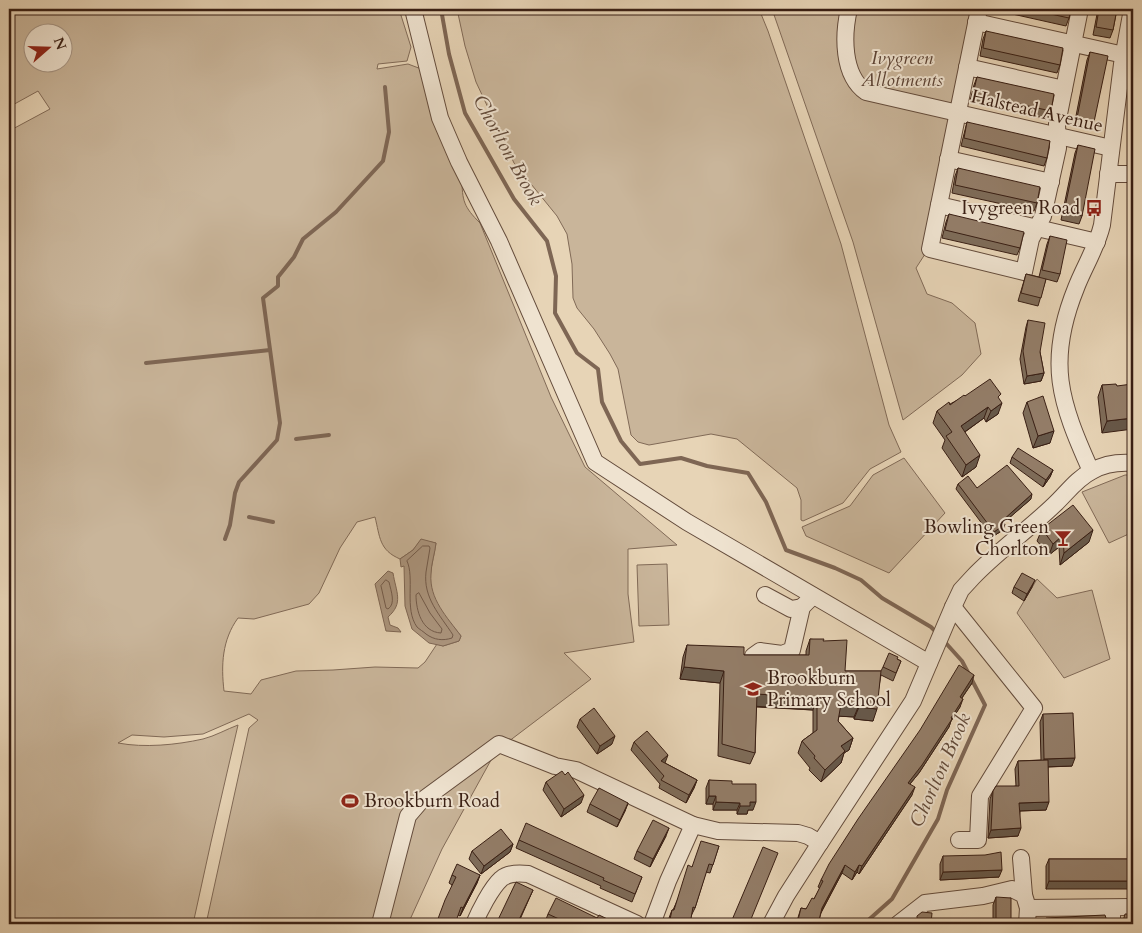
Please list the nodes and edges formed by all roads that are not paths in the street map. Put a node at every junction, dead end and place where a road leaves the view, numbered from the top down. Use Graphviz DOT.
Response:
graph roads {
  1 [pos="413,9"];
  2 [pos="849,9"];
  3 [pos="1080,9"];
  4 [pos="1132,9"];
  5 [pos="978,16"];
  6 [pos="1073,44"];
  7 [pos="1126,61"];
  8 [pos="967,67"];
  9 [pos="1064,90"];
  10 [pos="956,113"];
  11 [pos="1057,136"];
  12 [pos="1110,148"];
  13 [pos="948,159"];
  14 [pos="1108,174"];
  15 [pos="1133,174"];
  16 [pos="1050,182"];
  17 [pos="939,205"];
  18 [pos="1037,228"];
  19 [pos="1097,242"];
  20 [pos="1133,463"];
  21 [pos="1092,471"];
  22 [pos="765,595"];
  23 [pos="808,602"];
  24 [pos="953,607"];
  25 [pos="754,656"];
  26 [pos="931,658"];
  27 [pos="693,825"];
  28 [pos="959,840"];
  29 [pos="820,843"];
  30 [pos="1022,858"];
  31 [pos="1133,908"];
  32 [pos="1026,909"];
  33 [pos="1112,916"];
  34 [pos="380,924"];
  35 [pos="474,924"];
  36 [pos="637,924"];
  37 [pos="652,924"];
  38 [pos="771,924"];
  39 [pos="898,924"];
  1 -- 23 [label="street"];
  2 -- 10 [label="street, Halstead Avenue"];
  3 -- 6 [label="street"];
  4 -- 7 [label="street"];
  5 -- 6 [label="street"];
  5 -- 8 [label="street"];
  6 -- 7 [label="street"];
  6 -- 9 [label="street"];
  7 -- 12 [label="street"];
  8 -- 9 [label="street"];
  8 -- 10 [label="street"];
  9 -- 11 [label="street"];
  10 -- 11 [label="street, Halstead Avenue"];
  10 -- 13 [label="street"];
  11 -- 12 [label="street, Halstead Avenue"];
  11 -- 16 [label="street"];
  12 -- 14 [label="street"];
  13 -- 16 [label="street"];
  13 -- 17 [label="street"];
  14 -- 15 [label="street"];
  14 -- 19 [label="street"];
  16 -- 18 [label="street"];
  17 -- 18 [label="street"];
  17 -- 18 [label="street"];
  18 -- 19 [label="street"];
  19 -- 21 [label="street"];
  20 -- 21 [label="street"];
  21 -- 24 [label="street"];
  22 -- 23 [label="street"];
  23 -- 25 [label="street"];
  23 -- 26 [label="street"];
  24 -- 26 [label="street"];
  24 -- 28 [label="street"];
  26 -- 29 [label="street"];
  27 -- 29 [label="street"];
  27 -- 34 [label="street"];
  27 -- 37 [label="street"];
  29 -- 38 [label="street"];
  30 -- 32 [label="street"];
  31 -- 33 [label="street"];
  32 -- 33 [label="street"];
  32 -- 39 [label="street"];
  35 -- 36 [label="street"];
}
